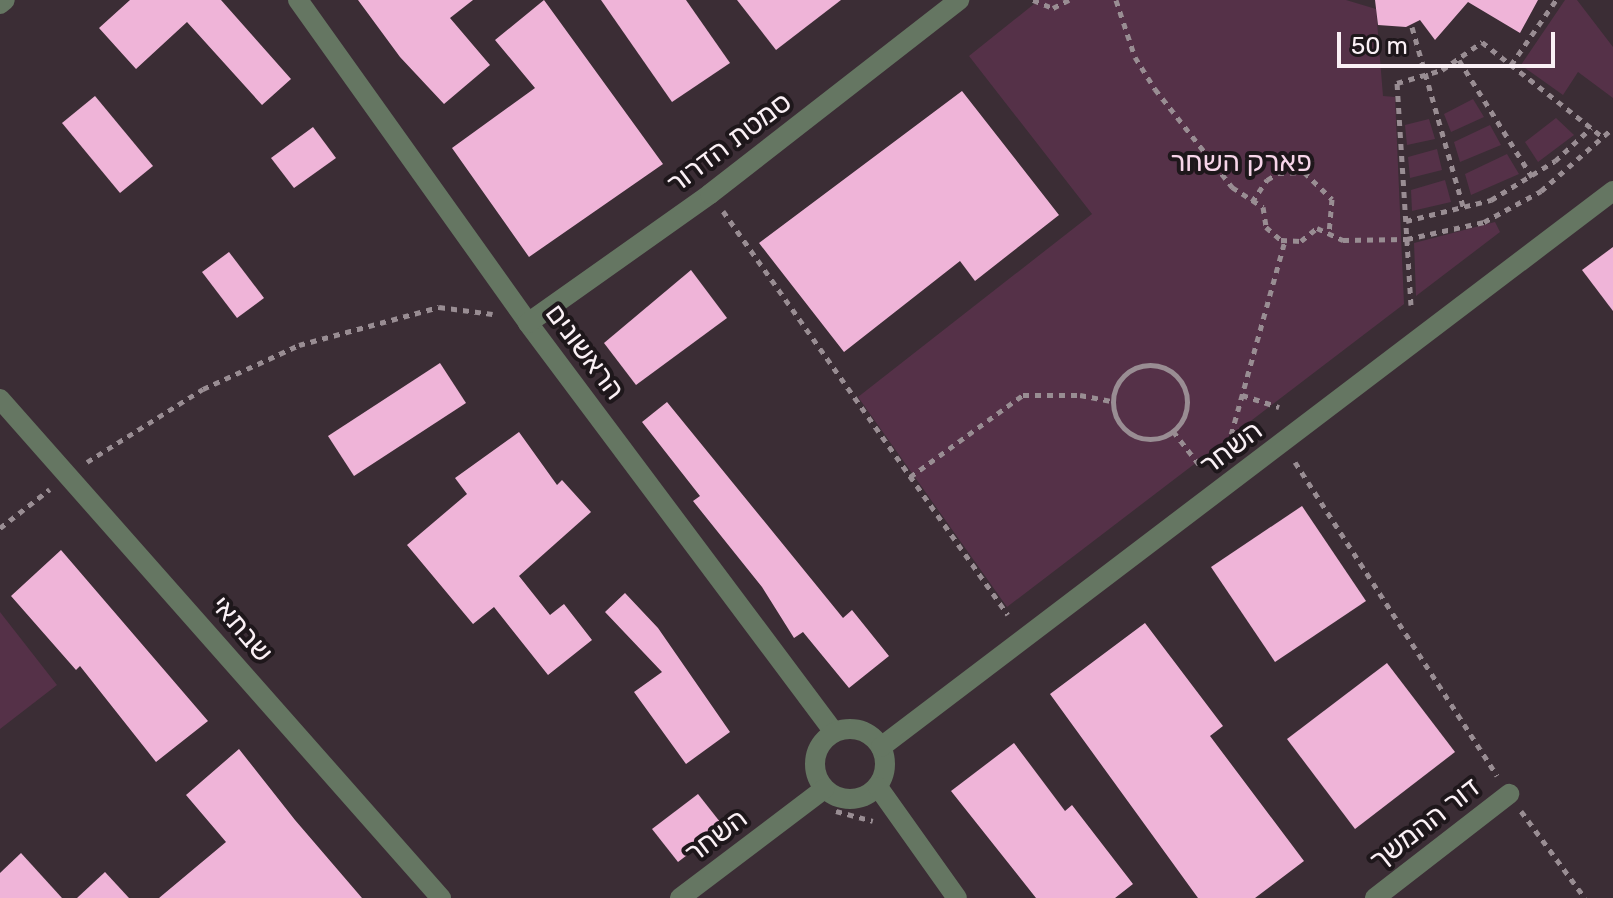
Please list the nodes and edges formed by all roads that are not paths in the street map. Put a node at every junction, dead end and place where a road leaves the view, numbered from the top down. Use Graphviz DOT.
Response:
graph roads {
  1 [pos="298,0"];
  2 [pos="959,0"];
  3 [pos="1613,191"];
  4 [pos="528,323"];
  5 [pos="0,399"];
  6 [pos="834,732"];
  7 [pos="881,747"];
  8 [pos="878,787"];
  9 [pos="824,789"];
  10 [pos="1509,794"];
  11 [pos="441,898"];
  12 [pos="680,898"];
  13 [pos="957,898"];
  14 [pos="1375,898"];
  1 -- 4 [label="street, הראשונים"];
  2 -- 4 [label="street, סמטת הדרור"];
  3 -- 7 [label="street, השחר"];
  4 -- 6 [label="street, הראשונים"];
  5 -- 11 [label="street, שבתאי"];
  6 -- 7 [label="street"];
  6 -- 9 [label="street"];
  7 -- 8 [label="street"];
  8 -- 9 [label="street"];
  8 -- 13 [label="street"];
  9 -- 12 [label="street, השחר"];
  10 -- 14 [label="street, דור ההמשך"];
}
